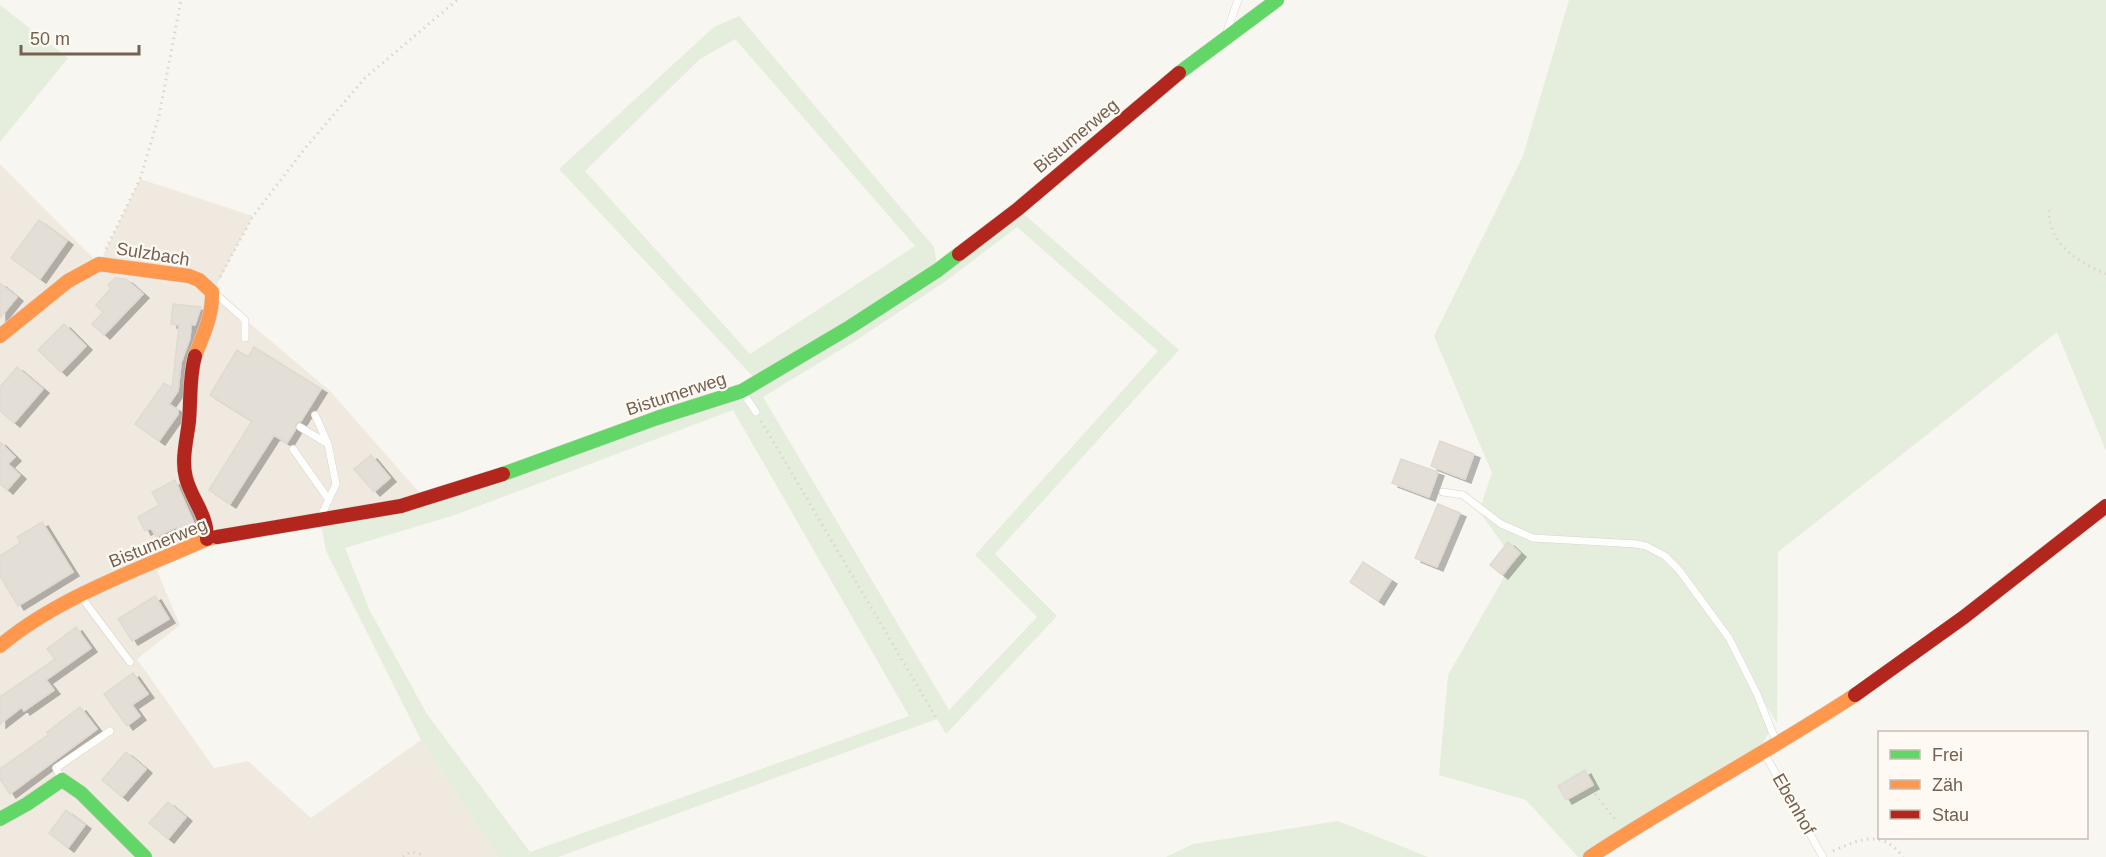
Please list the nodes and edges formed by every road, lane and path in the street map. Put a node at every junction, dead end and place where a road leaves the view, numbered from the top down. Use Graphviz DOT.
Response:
graph roads {
  1 [pos="181,0"];
  2 [pos="457,0"];
  3 [pos="1238,0"];
  4 [pos="1277,0"];
  5 [pos="1224,39"];
  6 [pos="2049,210"];
  7 [pos="99,264"];
  8 [pos="2106,273"];
  9 [pos="212,292"];
  10 [pos="0,336"];
  11 [pos="245,338"];
  12 [pos="742,391"];
  13 [pos="756,412"];
  14 [pos="315,415"];
  15 [pos="300,427"];
  16 [pos="327,444"];
  17 [pos="292,449"];
  18 [pos="1443,492"];
  19 [pos="329,500"];
  20 [pos="2106,506"];
  21 [pos="320,519"];
  22 [pos="207,539"];
  23 [pos="80,596"];
  24 [pos="0,646"];
  25 [pos="130,662"];
  26 [pos="937,719"];
  27 [pos="110,731"];
  28 [pos="1777,744"];
  29 [pos="1763,751"];
  30 [pos="62,780"];
  31 [pos="1595,794"];
  32 [pos="0,819"];
  33 [pos="1626,833"];
  34 [pos="1824,856"];
  35 [pos="145,857"];
  36 [pos="403,857"];
  37 [pos="424,857"];
  38 [pos="1590,857"];
  39 [pos="1903,857"];
  1 -- 7 [label="path"];
  2 -- 9 [label="path"];
  3 -- 5 [label="lane"];
  4 -- 5 [label="street, Bistumerweg"];
  5 -- 12 [label="street, Bistumerweg"];
  6 -- 8 [label="path"];
  7 -- 9 [label="street, Sulzbach"];
  7 -- 10 [label="street, Sulzbach"];
  9 -- 11 [label="lane"];
  9 -- 22 [label="street"];
  12 -- 13 [label="lane"];
  12 -- 21 [label="street, Bistumerweg"];
  13 -- 26 [label="path"];
  14 -- 16 [label="lane"];
  15 -- 16 [label="lane"];
  16 -- 19 [label="lane"];
  17 -- 19 [label="lane"];
  18 -- 28 [label="lane"];
  19 -- 21 [label="lane"];
  20 -- 28 [label="street"];
  21 -- 22 [label="street, Bistumerweg"];
  22 -- 23 [label="street, Bistumerweg"];
  23 -- 24 [label="street, Bistumerweg"];
  23 -- 25 [label="lane"];
  27 -- 30 [label="lane"];
  28 -- 29 [label="street"];
  29 -- 33 [label="street"];
  29 -- 34 [label="lane, Ebenhof"];
  30 -- 32 [label="street"];
  30 -- 35 [label="street"];
  31 -- 33 [label="path"];
  33 -- 38 [label="street"];
  34 -- 39 [label="path"];
  36 -- 37 [label="path"];
}
